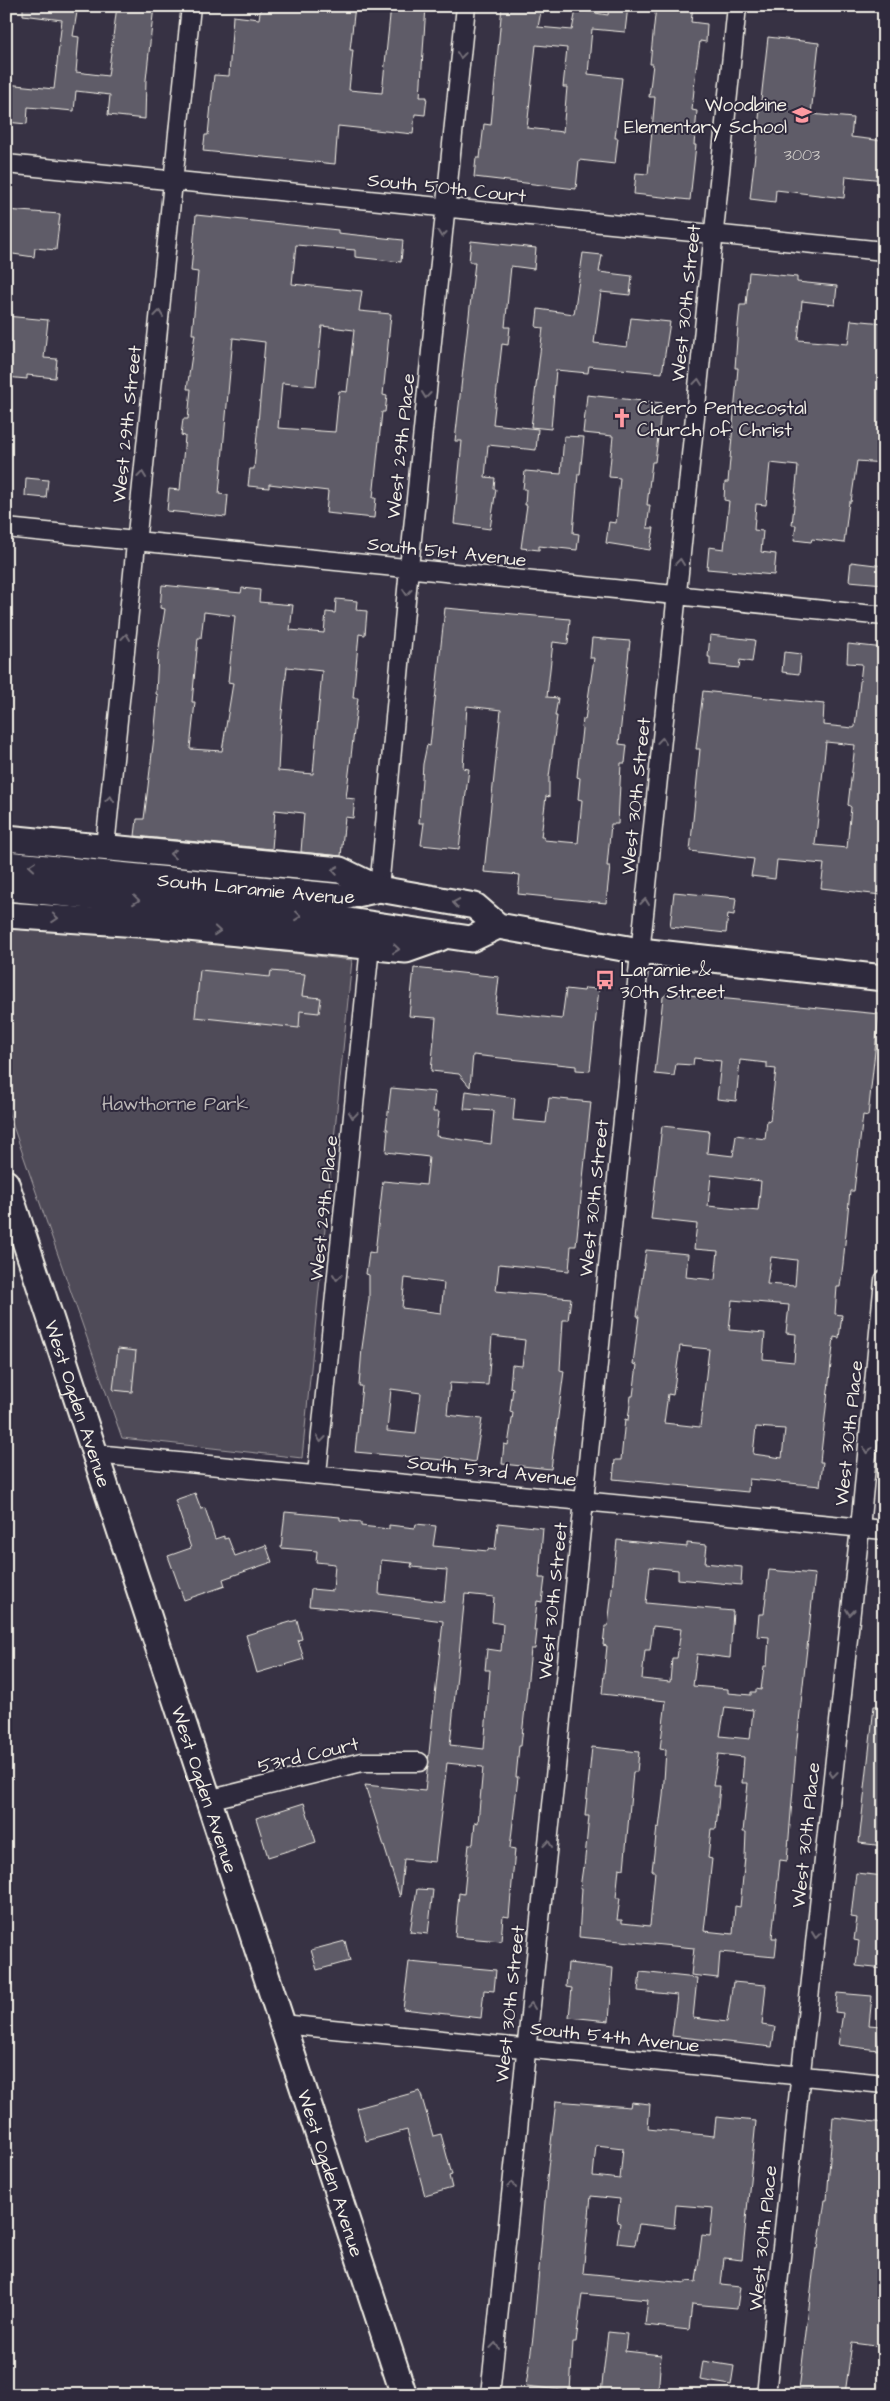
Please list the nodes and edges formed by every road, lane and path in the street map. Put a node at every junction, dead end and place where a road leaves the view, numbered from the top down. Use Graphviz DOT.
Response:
graph roads {
  1 [pos="192,6"];
  2 [pos="466,6"];
  3 [pos="737,6"];
  4 [pos="6,164"];
  5 [pos="173,181"];
  6 [pos="445,208"];
  7 [pos="713,236"];
  8 [pos="884,251"];
  9 [pos="6,528"];
  10 [pos="136,541"];
  11 [pos="409,568"];
  12 [pos="677,595"];
  13 [pos="884,616"];
  14 [pos="6,838"];
  15 [pos="105,847"];
  16 [pos="6,864"];
  17 [pos="90,883"];
  18 [pos="6,888"];
  19 [pos="380,889"];
  20 [pos="9,916"];
  21 [pos="498,926"];
  22 [pos="443,937"];
  23 [pos="370,946"];
  24 [pos="640,951"];
  25 [pos="884,978"];
  26 [pos="6,1183"];
  27 [pos="884,1280"];
  28 [pos="95,1454"];
  29 [pos="317,1474"];
  30 [pos="584,1501"];
  31 [pos="860,1528"];
  32 [pos="884,1530"];
  33 [pos="419,1762"];
  34 [pos="208,1800"];
  35 [pos="282,2024"];
  36 [pos="526,2048"];
  37 [pos="800,2076"];
  38 [pos="884,2084"];
  39 [pos="404,2395"];
  40 [pos="490,2395"];
  41 [pos="766,2395"];
  1 -- 5 [label="street, West 29th Street"];
  2 -- 6 [label="street, West 29th Place, one-way"];
  3 -- 7 [label="street, West 30th Street"];
  4 -- 5 [label="street, South 50th Court"];
  5 -- 6 [label="street, South 50th Court"];
  10 -- 5 [label="street, West 29th Street, one-way"];
  6 -- 7 [label="street, South 50th Court"];
  6 -- 11 [label="street, West 29th Place, one-way"];
  7 -- 8 [label="street, South 50th Court"];
  12 -- 7 [label="street, West 30th Street, one-way"];
  9 -- 10 [label="street, South 51st Avenue"];
  10 -- 11 [label="street, South 51st Avenue"];
  15 -- 10 [label="street, West 29th Street, one-way"];
  11 -- 12 [label="street, South 51st Avenue"];
  11 -- 19 [label="street, West 29th Place, one-way"];
  12 -- 13 [label="street, South 51st Avenue"];
  24 -- 12 [label="street, West 30th Street, one-way"];
  14 -- 15 [label="main road"];
  19 -- 15 [label="main road, one-way"];
  17 -- 16 [label="main road, South Laramie Avenue, one-way"];
  17 -- 18 [label="main road, South Laramie Avenue"];
  17 -- 19 [label="main road, South Laramie Avenue"];
  17 -- 22 [label="main road, South Laramie Avenue, one-way"];
  21 -- 19 [label="main road, South Laramie Avenue, one-way"];
  20 -- 23 [label="main road, one-way"];
  21 -- 22 [label="main road, South Laramie Avenue"];
  21 -- 24 [label="main road"];
  23 -- 22 [label="main road, one-way"];
  23 -- 29 [label="street, West 29th Place, one-way"];
  24 -- 25 [label="main road"];
  24 -- 30 [label="street, West 30th Street"];
  26 -- 28 [label="main road, West Ogden Avenue"];
  27 -- 31 [label="street, West 30th Place, one-way"];
  28 -- 29 [label="street, South 53rd Avenue"];
  28 -- 34 [label="main road, West Ogden Avenue"];
  29 -- 30 [label="street, South 53rd Avenue"];
  30 -- 31 [label="street, South 53rd Avenue"];
  36 -- 30 [label="street, West 30th Street, one-way"];
  31 -- 32 [label="street, South 53rd Avenue"];
  31 -- 37 [label="street, West 30th Place, one-way"];
  33 -- 34 [label="street, 53rd Court"];
  34 -- 35 [label="main road, West Ogden Avenue"];
  35 -- 36 [label="street, South 54th Avenue"];
  35 -- 39 [label="main road, West Ogden Avenue"];
  36 -- 37 [label="street, South 54th Avenue"];
  40 -- 36 [label="street, West 30th Street, one-way"];
  37 -- 38 [label="street, South 54th Avenue"];
  37 -- 41 [label="street, West 30th Place"];
}
